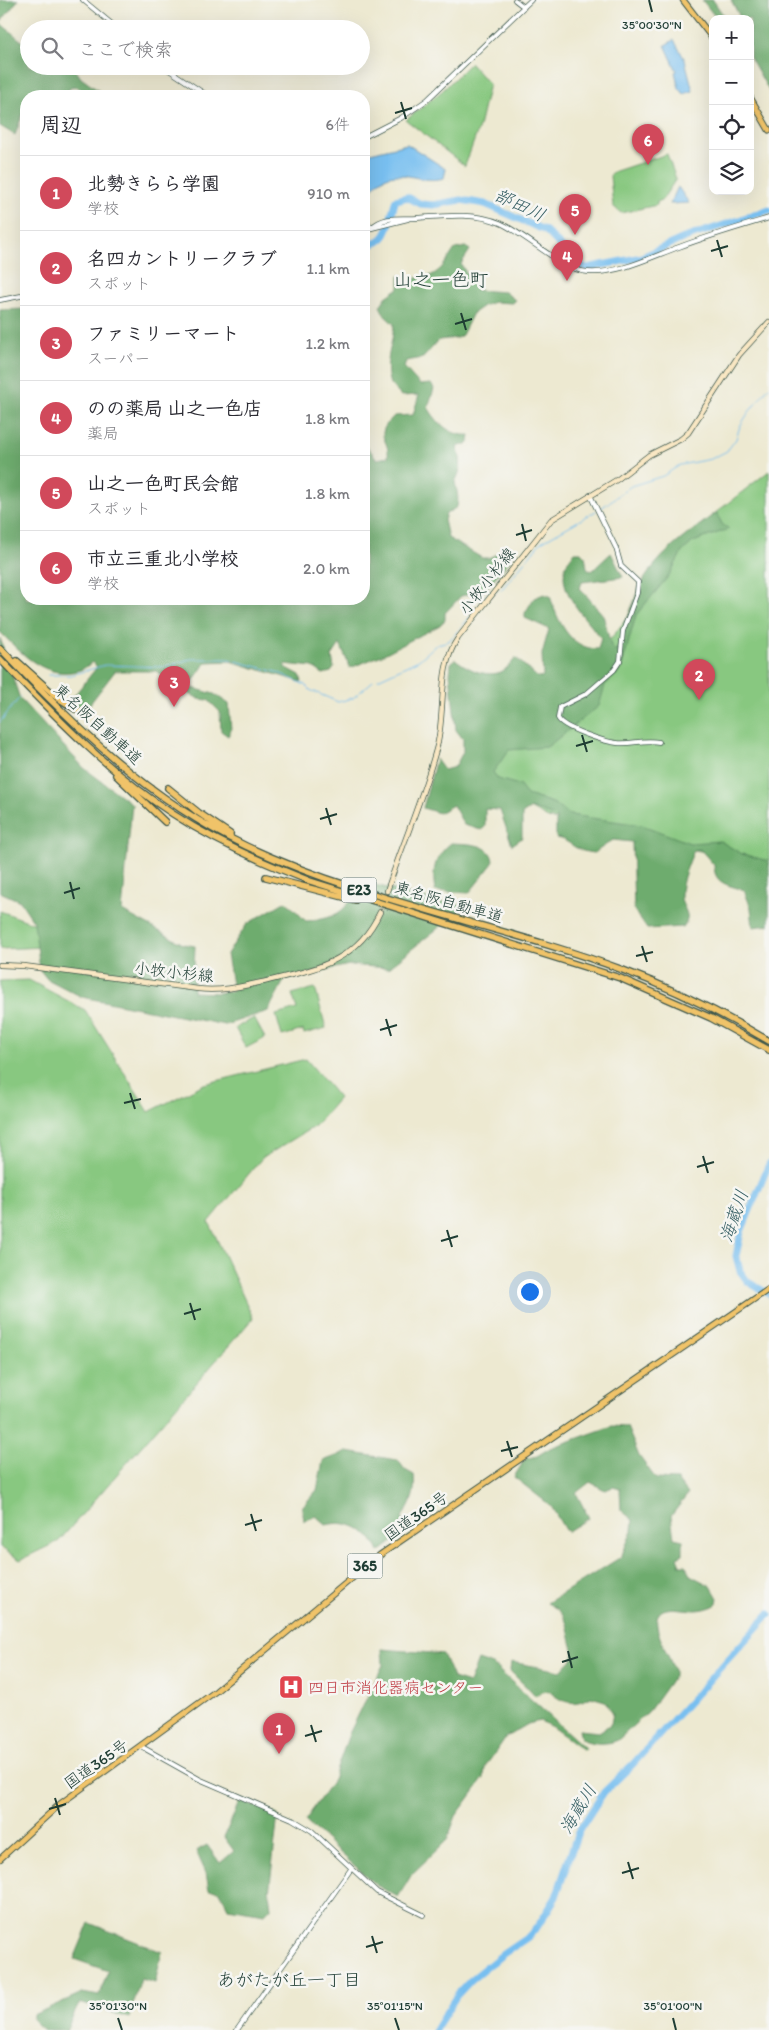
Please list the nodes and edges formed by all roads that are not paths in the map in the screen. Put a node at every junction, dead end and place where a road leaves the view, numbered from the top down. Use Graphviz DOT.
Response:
graph roads {
  1 [pos="83,0"];
  2 [pos="515,0"];
  3 [pos="531,0"];
  4 [pos="684,0"];
  5 [pos="524,7"];
  6 [pos="107,20"];
  7 [pos="709,34"];
  8 [pos="176,75"];
  9 [pos="199,90"];
  10 [pos="754,104"];
  11 [pos="769,130"];
  12 [pos="370,134"];
  13 [pos="769,218"];
  14 [pos="395,220"];
  15 [pos="371,228"];
  16 [pos="20,297"];
  17 [pos="0,300"];
  18 [pos="769,322"];
  19 [pos="590,495"];
  20 [pos="0,647"];
  21 [pos="0,659"];
  22 [pos="82,713"];
  23 [pos="74,734"];
  24 [pos="660,742"];
  25 [pos="168,788"];
  26 [pos="165,822"];
  27 [pos="267,855"];
  28 [pos="266,877"];
  29 [pos="387,891"];
  30 [pos="380,912"];
  31 [pos="403,912"];
  32 [pos="0,965"];
  33 [pos="769,1042"];
  34 [pos="769,1050"];
  35 [pos="769,1290"];
  36 [pos="142,1746"];
  37 [pos="0,1859"];
  38 [pos="351,1869"];
  39 [pos="424,1915"];
  40 [pos="236,2030"];
  1 -- 6 [label="street"];
  2 -- 5 [label="street"];
  3 -- 5 [label="street"];
  4 -- 7 [label="highway"];
  5 -- 12 [label="street"];
  8 -- 9 [label="street"];
  10 -- 11 [label="highway"];
  13 -- 14 [label="street"];
  14 -- 15 [label="street"];
  14 -- 15 [label="street"];
  16 -- 17 [label="street"];
  18 -- 19 [label="main road, 小牧小杉線"];
  19 -- 24 [label="street"];
  19 -- 29 [label="main road, 小牧小杉線"];
  20 -- 22 [label="highway"];
  20 -- 27 [label="highway, 東名阪自動車道 / E23"];
  21 -- 23 [label="highway, 東名阪自動車道 / E23"];
  23 -- 26 [label="highway"];
  23 -- 31 [label="highway, 東名阪自動車道 / E23"];
  25 -- 27 [label="highway"];
  27 -- 33 [label="highway, 東名阪自動車道 / E23"];
  28 -- 31 [label="highway"];
  30 -- 32 [label="main road, 小牧小杉線"];
  31 -- 34 [label="highway, 東名阪自動車道 / E23"];
  35 -- 36 [label="highway, 国道365号 / 365"];
  36 -- 37 [label="highway, 国道365号 / 365"];
  36 -- 38 [label="street"];
  38 -- 39 [label="street"];
  38 -- 40 [label="street"];
}
